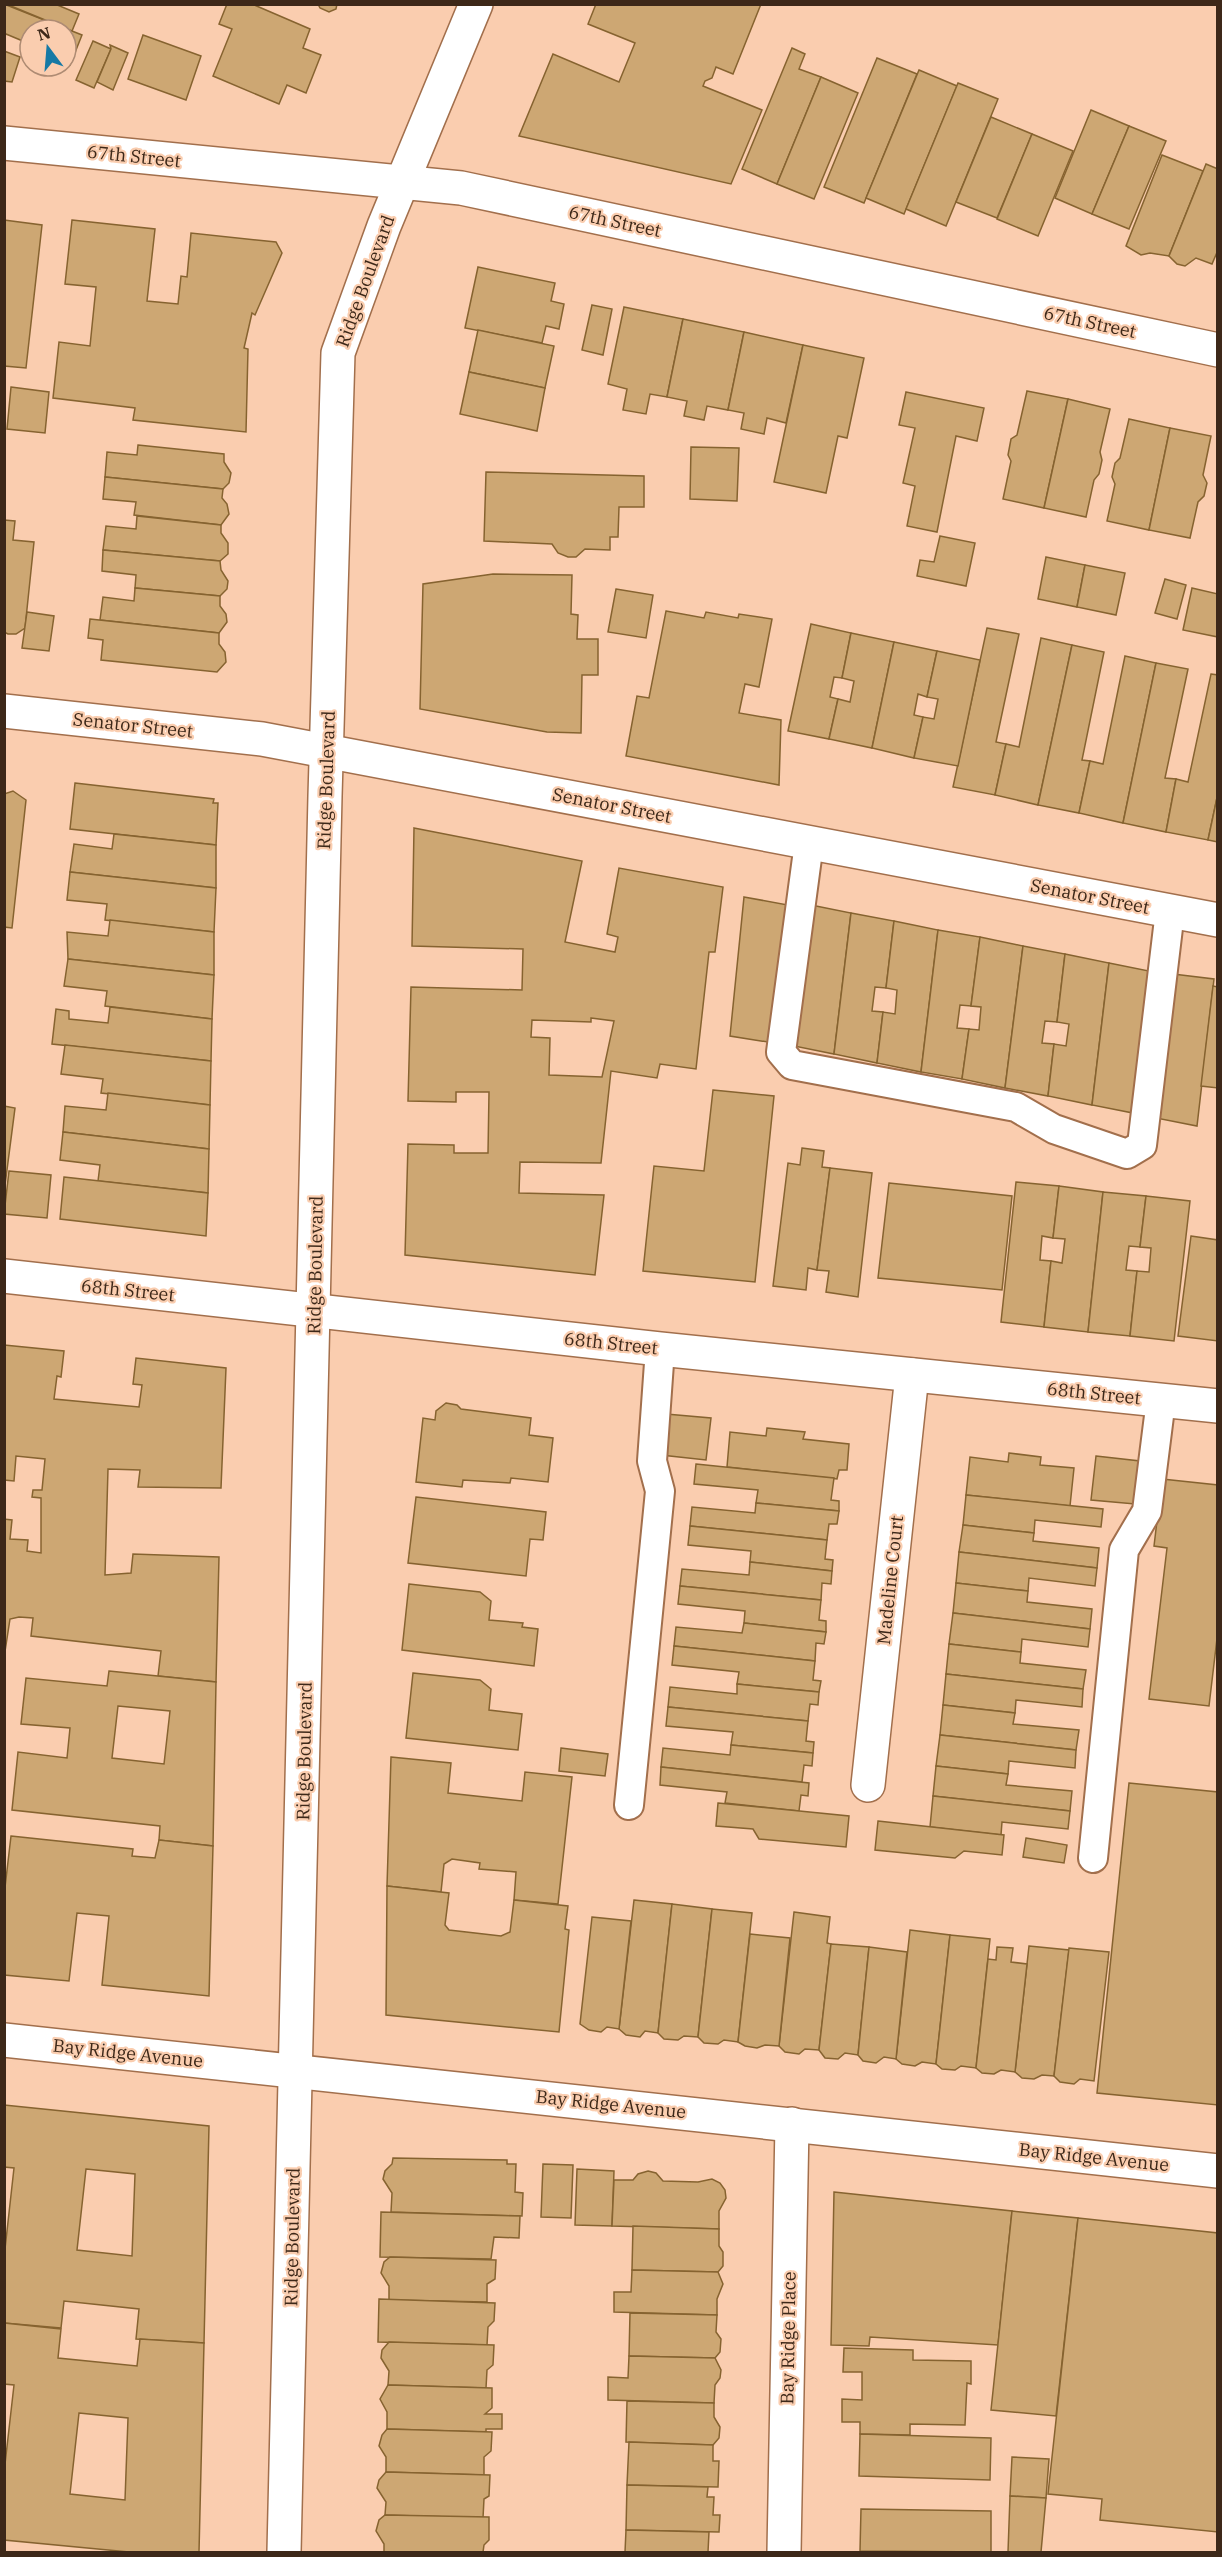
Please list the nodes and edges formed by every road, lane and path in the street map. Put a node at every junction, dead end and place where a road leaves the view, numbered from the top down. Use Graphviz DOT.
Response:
graph roads {
  1 [pos="476,4"];
  2 [pos="4,143"];
  3 [pos="402,184"];
  4 [pos="1218,350"];
  5 [pos="4,711"];
  6 [pos="326,751"];
  7 [pos="809,843"];
  8 [pos="1170,911"];
  9 [pos="1218,920"];
  10 [pos="4,1276"];
  11 [pos="314,1310"];
  12 [pos="660,1349"];
  13 [pos="912,1375"];
  14 [pos="1161,1400"];
  15 [pos="1218,1406"];
  16 [pos="868,1785"];
  17 [pos="629,1805"];
  18 [pos="1093,1858"];
  19 [pos="4,2040"];
  20 [pos="296,2072"];
  21 [pos="792,2124"];
  22 [pos="1218,2171"];
  23 [pos="284,2553"];
  24 [pos="784,2553"];
  1 -- 3 [label="street, Ridge Boulevard"];
  2 -- 3 [label="street, 67th Street"];
  3 -- 4 [label="street, 67th Street"];
  3 -- 6 [label="street, Ridge Boulevard"];
  5 -- 6 [label="street, Senator Street"];
  6 -- 7 [label="street, Senator Street"];
  6 -- 11 [label="street, Ridge Boulevard"];
  7 -- 8 [label="street, Senator Street"];
  7 -- 8 [label="lane"];
  8 -- 9 [label="street, Senator Street"];
  10 -- 11 [label="street, 68th Street"];
  11 -- 12 [label="street, 68th Street"];
  11 -- 20 [label="street, Ridge Boulevard"];
  12 -- 13 [label="street, 68th Street"];
  12 -- 17 [label="lane"];
  13 -- 14 [label="street, 68th Street"];
  13 -- 16 [label="street, Madeline Court"];
  14 -- 15 [label="street, 68th Street"];
  14 -- 18 [label="lane"];
  19 -- 20 [label="street, Bay Ridge Avenue"];
  20 -- 21 [label="street, Bay Ridge Avenue"];
  20 -- 23 [label="street, Ridge Boulevard"];
  21 -- 22 [label="street, Bay Ridge Avenue"];
  21 -- 24 [label="street, Bay Ridge Place"];
}
